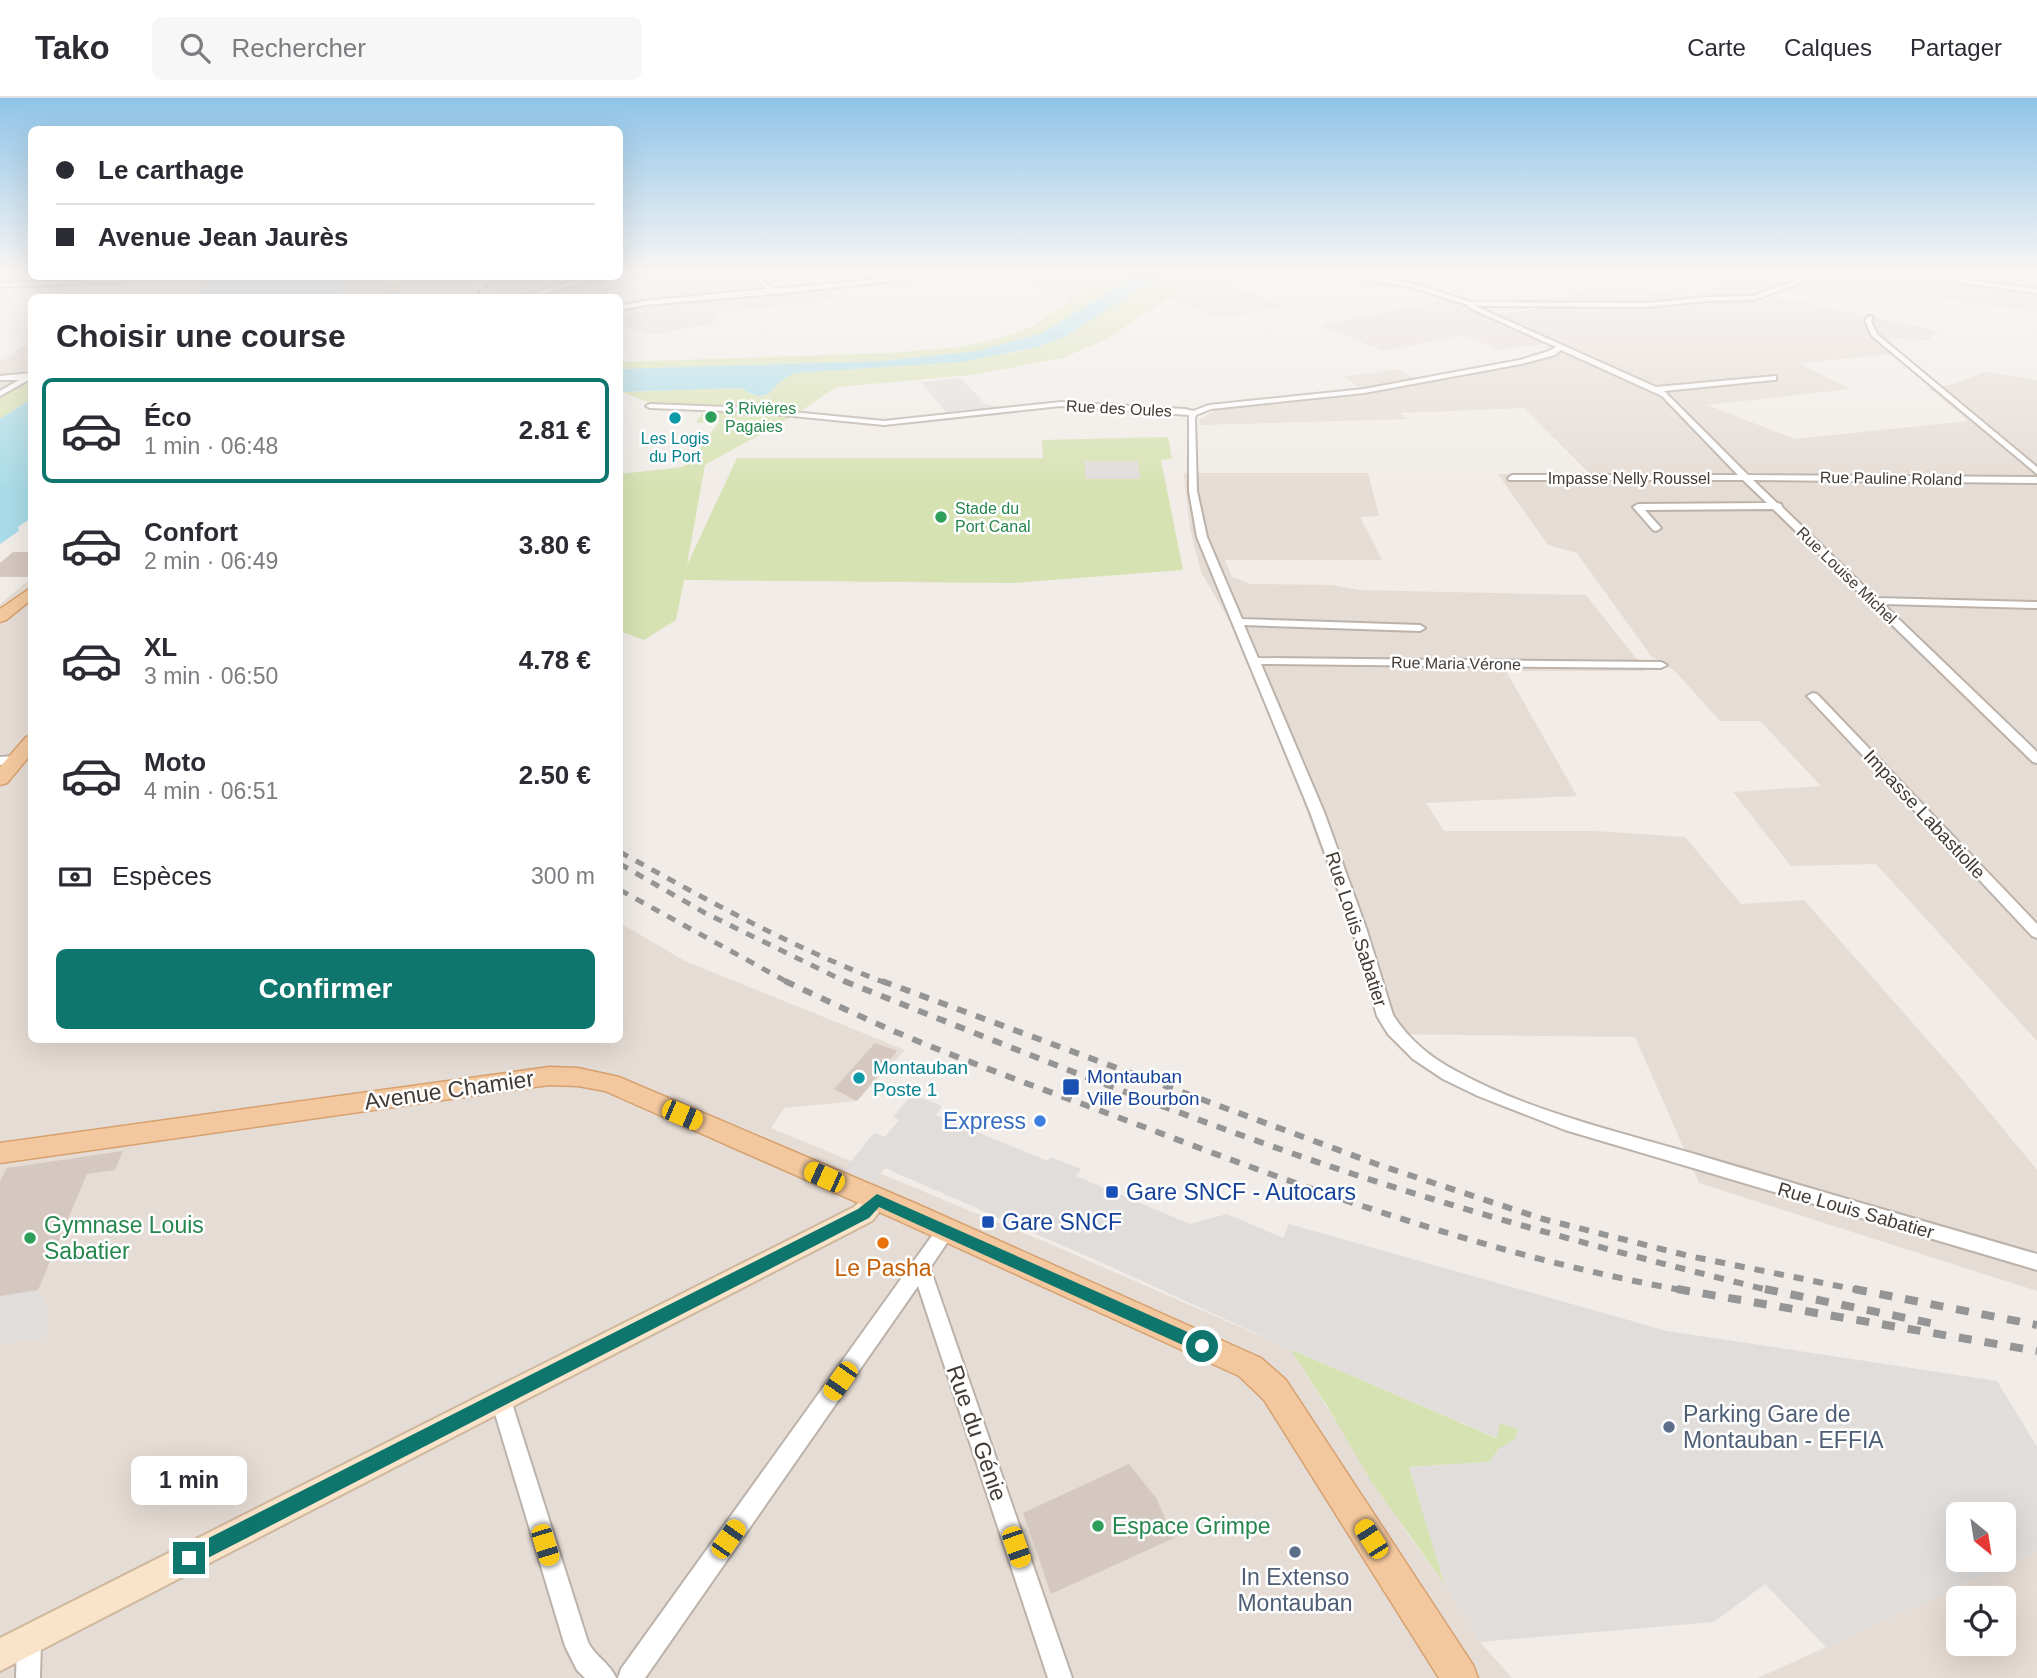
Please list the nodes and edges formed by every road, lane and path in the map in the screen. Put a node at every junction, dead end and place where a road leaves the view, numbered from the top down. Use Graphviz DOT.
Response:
graph roads {
  1 [pos="1552,343"];
  2 [pos="1883,343"];
  3 [pos="1561,347"];
  4 [pos="28,376"];
  5 [pos="28,377"];
  6 [pos="0,378"];
  7 [pos="1773,378"];
  8 [pos="1658,389"];
  9 [pos="0,394"];
  10 [pos="650,405"];
  11 [pos="1193,414"];
  12 [pos="2037,471"];
  13 [pos="1745,477"];
  14 [pos="1512,478"];
  15 [pos="2037,480"];
  16 [pos="1778,506"];
  17 [pos="1656,528"];
  18 [pos="28,594"];
  19 [pos="1873,601"];
  20 [pos="2037,605"];
  21 [pos="0,617"];
  22 [pos="1236,622"];
  23 [pos="1420,628"];
  24 [pos="1252,661"];
  25 [pos="1661,665"];
  26 [pos="1813,696"];
  27 [pos="28,744"];
  28 [pos="2037,758"];
  29 [pos="8,760"];
  30 [pos="0,779"];
  31 [pos="2037,933"];
  32 [pos="0,1153"];
  33 [pos="877,1200"];
  34 [pos="946,1231"];
  35 [pos="2037,1262"];
  36 [pos="921,1268"];
  37 [pos="500,1397"];
  38 [pos="29,1641"];
  39 [pos="0,1656"];
  40 [pos="28,1678"];
  41 [pos="604,1678"];
  42 [pos="629,1678"];
  43 [pos="1060,1678"];
  44 [pos="1460,1678"];
  1 -- 3 [label="street"];
  2 -- 12 [label="street"];
  3 -- 8 [label="street, Rue Louise Michel"];
  3 -- 11 [label="street, Rue des Oules"];
  4 -- 6 [label="street"];
  5 -- 9 [label="street"];
  7 -- 8 [label="street, Rue Louise Michel"];
  8 -- 13 [label="street, Rue Louise Michel"];
  10 -- 11 [label="street, Rue des Oules"];
  11 -- 22 [label="street, Rue Louis Sabatier"];
  13 -- 14 [label="street, Impasse Nelly Roussel"];
  13 -- 15 [label="street, Rue Pauline Roland"];
  13 -- 16 [label="street, Rue Louise Michel"];
  16 -- 17 [label="street"];
  16 -- 19 [label="street, Rue Louise Michel"];
  18 -- 21 [label="main road"];
  19 -- 20 [label="street"];
  19 -- 28 [label="street, Rue Louise Michel"];
  22 -- 23 [label="street"];
  22 -- 24 [label="street, Rue Louis Sabatier"];
  24 -- 25 [label="street, Rue Maria Vérone"];
  24 -- 35 [label="street, Rue Louis Sabatier"];
  26 -- 31 [label="street, Impasse Labastiolle"];
  27 -- 29 [label="main road"];
  29 -- 30 [label="main road"];
  32 -- 33 [label="main road, Avenue Chamier"];
  33 -- 34 [label="main road, Avenue Chamier"];
  33 -- 37 [label="street"];
  34 -- 36 [label="street"];
  34 -- 44 [label="main road, Avenue Chamier"];
  36 -- 42 [label="street"];
  36 -- 43 [label="street, Rue du Génie"];
  37 -- 38 [label="street"];
  37 -- 41 [label="street"];
  38 -- 39 [label="street"];
  38 -- 40 [label="street"];
}
